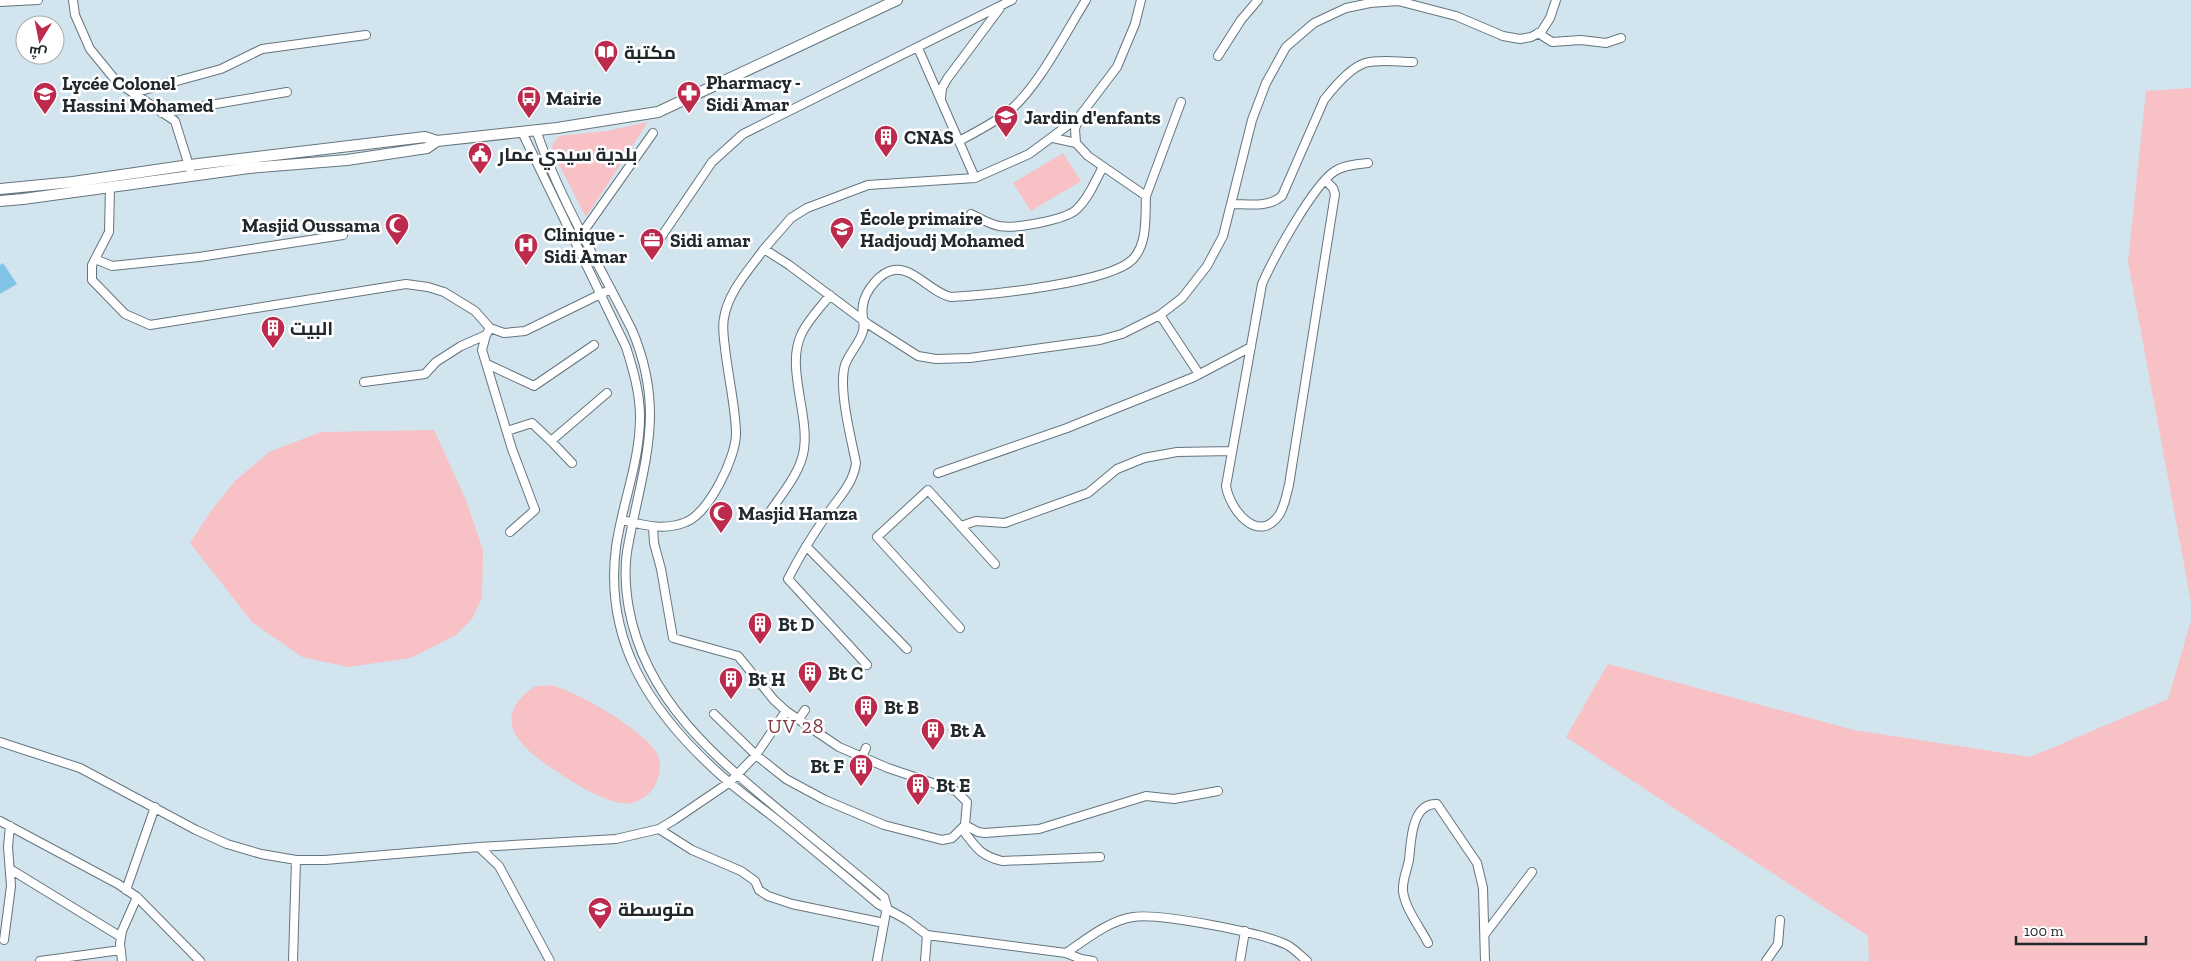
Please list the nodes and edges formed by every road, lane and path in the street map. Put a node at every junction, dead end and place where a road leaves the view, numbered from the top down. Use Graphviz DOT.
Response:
graph roads {
  1 [pos="38,0"];
  2 [pos="72,0"];
  3 [pos="897,0"];
  4 [pos="1012,0"];
  5 [pos="1086,0"];
  6 [pos="1141,0"];
  7 [pos="1258,0"];
  8 [pos="1556,0"];
  9 [pos="0,2"];
  10 [pos="1002,5"];
  11 [pos="1538,33"];
  12 [pos="366,35"];
  13 [pos="1621,38"];
  14 [pos="918,48"];
  15 [pos="1218,56"];
  16 [pos="1413,62"];
  17 [pos="287,92"];
  18 [pos="133,93"];
  19 [pos="940,100"];
  20 [pos="1181,102"];
  21 [pos="162,113"];
  22 [pos="1079,117"];
  23 [pos="536,130"];
  24 [pos="522,132"];
  25 [pos="653,133"];
  26 [pos="1053,138"];
  27 [pos="437,141"];
  28 [pos="959,141"];
  29 [pos="1076,143"];
  30 [pos="1368,163"];
  31 [pos="190,164"];
  32 [pos="1103,167"];
  33 [pos="192,175"];
  34 [pos="975,178"];
  35 [pos="1325,180"];
  36 [pos="110,187"];
  37 [pos="0,190"];
  38 [pos="1146,196"];
  39 [pos="0,201"];
  40 [pos="1232,204"];
  41 [pos="971,214"];
  42 [pos="583,232"];
  43 [pos="343,235"];
  44 [pos="655,246"];
  45 [pos="764,249"];
  46 [pos="95,259"];
  47 [pos="611,289"];
  48 [pos="599,294"];
  49 [pos="830,295"];
  50 [pos="1160,315"];
  51 [pos="862,319"];
  52 [pos="490,328"];
  53 [pos="486,335"];
  54 [pos="594,345"];
  55 [pos="1251,347"];
  56 [pos="487,364"];
  57 [pos="1199,374"];
  58 [pos="364,382"];
  59 [pos="607,393"];
  60 [pos="507,431"];
  61 [pos="551,442"];
  62 [pos="1232,451"];
  63 [pos="572,463"];
  64 [pos="938,472"];
  65 [pos="767,516"];
  66 [pos="622,520"];
  67 [pos="633,523"];
  68 [pos="961,526"];
  69 [pos="653,527"];
  70 [pos="510,532"];
  71 [pos="806,546"];
  72 [pos="995,564"];
  73 [pos="960,628"];
  74 [pos="907,649"];
  75 [pos="755,661"];
  76 [pos="867,665"];
  77 [pos="748,667"];
  78 [pos="806,710"];
  79 [pos="786,711"];
  80 [pos="714,714"];
  81 [pos="798,719"];
  82 [pos="0,742"];
  83 [pos="866,748"];
  84 [pos="756,755"];
  85 [pos="862,757"];
  86 [pos="932,773"];
  87 [pos="738,776"];
  88 [pos="730,782"];
  89 [pos="930,782"];
  90 [pos="1218,791"];
  91 [pos="857,804"];
  92 [pos="155,807"];
  93 [pos="854,813"];
  94 [pos="0,821"];
  95 [pos="10,826"];
  96 [pos="964,827"];
  97 [pos="659,829"];
  98 [pos="479,847"];
  99 [pos="1100,857"];
  100 [pos="296,860"];
  101 [pos="10,869"];
  102 [pos="1532,872"];
  103 [pos="126,890"];
  104 [pos="138,897"];
  105 [pos="887,907"];
  106 [pos="1780,920"];
  107 [pos="884,923"];
  108 [pos="1245,932"];
  109 [pos="1485,934"];
  110 [pos="927,935"];
  111 [pos="121,937"];
  112 [pos="4,940"];
  113 [pos="1428,943"];
  114 [pos="121,950"];
  115 [pos="1066,952"];
  116 [pos="1081,960"];
  117 [pos="40,961"];
  118 [pos="122,961"];
  119 [pos="200,961"];
  120 [pos="293,961"];
  121 [pos="550,961"];
  122 [pos="877,961"];
  123 [pos="925,961"];
  124 [pos="1093,961"];
  125 [pos="1240,961"];
  126 [pos="1307,961"];
  127 [pos="1485,961"];
  128 [pos="1766,961"];
  1 -- 9 [label="street"];
  2 -- 18 [label="street"];
  3 -- 23 [label="street"];
  4 -- 10 [label="street"];
  5 -- 28 [label="street"];
  6 -- 22 [label="street"];
  7 -- 15 [label="street"];
  8 -- 11 [label="street"];
  10 -- 14 [label="street"];
  10 -- 19 [label="street"];
  11 -- 13 [label="street"];
  11 -- 40 [label="street"];
  12 -- 18 [label="street"];
  14 -- 19 [label="street"];
  14 -- 44 [label="street"];
  16 -- 40 [label="street"];
  17 -- 21 [label="street"];
  18 -- 21 [label="street"];
  19 -- 28 [label="street"];
  20 -- 38 [label="street"];
  21 -- 31 [label="street"];
  22 -- 26 [label="street"];
  22 -- 29 [label="street"];
  23 -- 24 [label="street"];
  23 -- 42 [label="street"];
  24 -- 27 [label="street"];
  24 -- 48 [label="street"];
  25 -- 42 [label="street"];
  26 -- 29 [label="street"];
  26 -- 34 [label="street"];
  27 -- 31 [label="street"];
  27 -- 33 [label="street"];
  28 -- 34 [label="street"];
  29 -- 32 [label="street"];
  30 -- 35 [label="street"];
  31 -- 33 [label="street"];
  31 -- 37 [label="street"];
  32 -- 38 [label="street"];
  32 -- 41 [label="street"];
  33 -- 36 [label="street"];
  34 -- 45 [label="street"];
  35 -- 55 [label="street"];
  35 -- 62 [label="street"];
  36 -- 39 [label="street"];
  36 -- 46 [label="street"];
  38 -- 51 [label="street"];
  40 -- 50 [label="street"];
  42 -- 47 [label="street"];
  43 -- 46 [label="street"];
  45 -- 49 [label="street"];
  45 -- 69 [label="street"];
  46 -- 52 [label="street"];
  47 -- 48 [label="street"];
  47 -- 67 [label="street"];
  48 -- 52 [label="street"];
  48 -- 66 [label="street"];
  49 -- 51 [label="street"];
  49 -- 65 [label="street"];
  50 -- 51 [label="street"];
  50 -- 57 [label="street"];
  51 -- 71 [label="street"];
  52 -- 53 [label="street"];
  53 -- 56 [label="street"];
  53 -- 58 [label="street"];
  54 -- 56 [label="street"];
  55 -- 57 [label="street"];
  55 -- 62 [label="street"];
  56 -- 60 [label="street"];
  57 -- 64 [label="street"];
  59 -- 61 [label="street"];
  60 -- 61 [label="street"];
  60 -- 70 [label="street"];
  61 -- 63 [label="street"];
  62 -- 68 [label="street"];
  66 -- 67 [label="street"];
  66 -- 88 [label="street"];
  67 -- 69 [label="street"];
  67 -- 87 [label="street"];
  68 -- 72 [label="street"];
  68 -- 73 [label="street"];
  69 -- 77 [label="street"];
  71 -- 74 [label="street"];
  71 -- 76 [label="street"];
  75 -- 77 [label="street"];
  77 -- 79 [label="street"];
  78 -- 81 [label="street"];
  79 -- 81 [label="street"];
  79 -- 84 [label="street"];
  80 -- 84 [label="street"];
  81 -- 85 [label="street"];
  82 -- 92 [label="street"];
  83 -- 85 [label="street"];
  84 -- 87 [label="street"];
  84 -- 93 [label="street"];
  85 -- 89 [label="street"];
  86 -- 89 [label="street"];
  87 -- 88 [label="street"];
  87 -- 105 [label="street"];
  88 -- 97 [label="street"];
  88 -- 105 [label="street"];
  89 -- 96 [label="street"];
  90 -- 96 [label="street"];
  91 -- 93 [label="street"];
  92 -- 100 [label="street"];
  92 -- 103 [label="street"];
  93 -- 96 [label="street"];
  94 -- 95 [label="street"];
  95 -- 101 [label="street"];
  95 -- 103 [label="street"];
  96 -- 99 [label="street"];
  97 -- 98 [label="street"];
  97 -- 107 [label="street"];
  98 -- 100 [label="street"];
  98 -- 121 [label="street"];
  100 -- 120 [label="street"];
  101 -- 111 [label="street"];
  101 -- 112 [label="street"];
  102 -- 109 [label="street"];
  103 -- 104 [label="street"];
  104 -- 111 [label="street"];
  104 -- 119 [label="street"];
  105 -- 107 [label="street"];
  105 -- 110 [label="street"];
  106 -- 128 [label="street"];
  107 -- 122 [label="street"];
  108 -- 115 [label="street"];
  108 -- 125 [label="street"];
  108 -- 126 [label="street"];
  109 -- 113 [label="street"];
  109 -- 127 [label="street"];
  110 -- 115 [label="street"];
  110 -- 123 [label="street"];
  111 -- 114 [label="street"];
  114 -- 117 [label="street"];
  114 -- 118 [label="street"];
  115 -- 116 [label="street"];
  116 -- 124 [label="street"];
}
